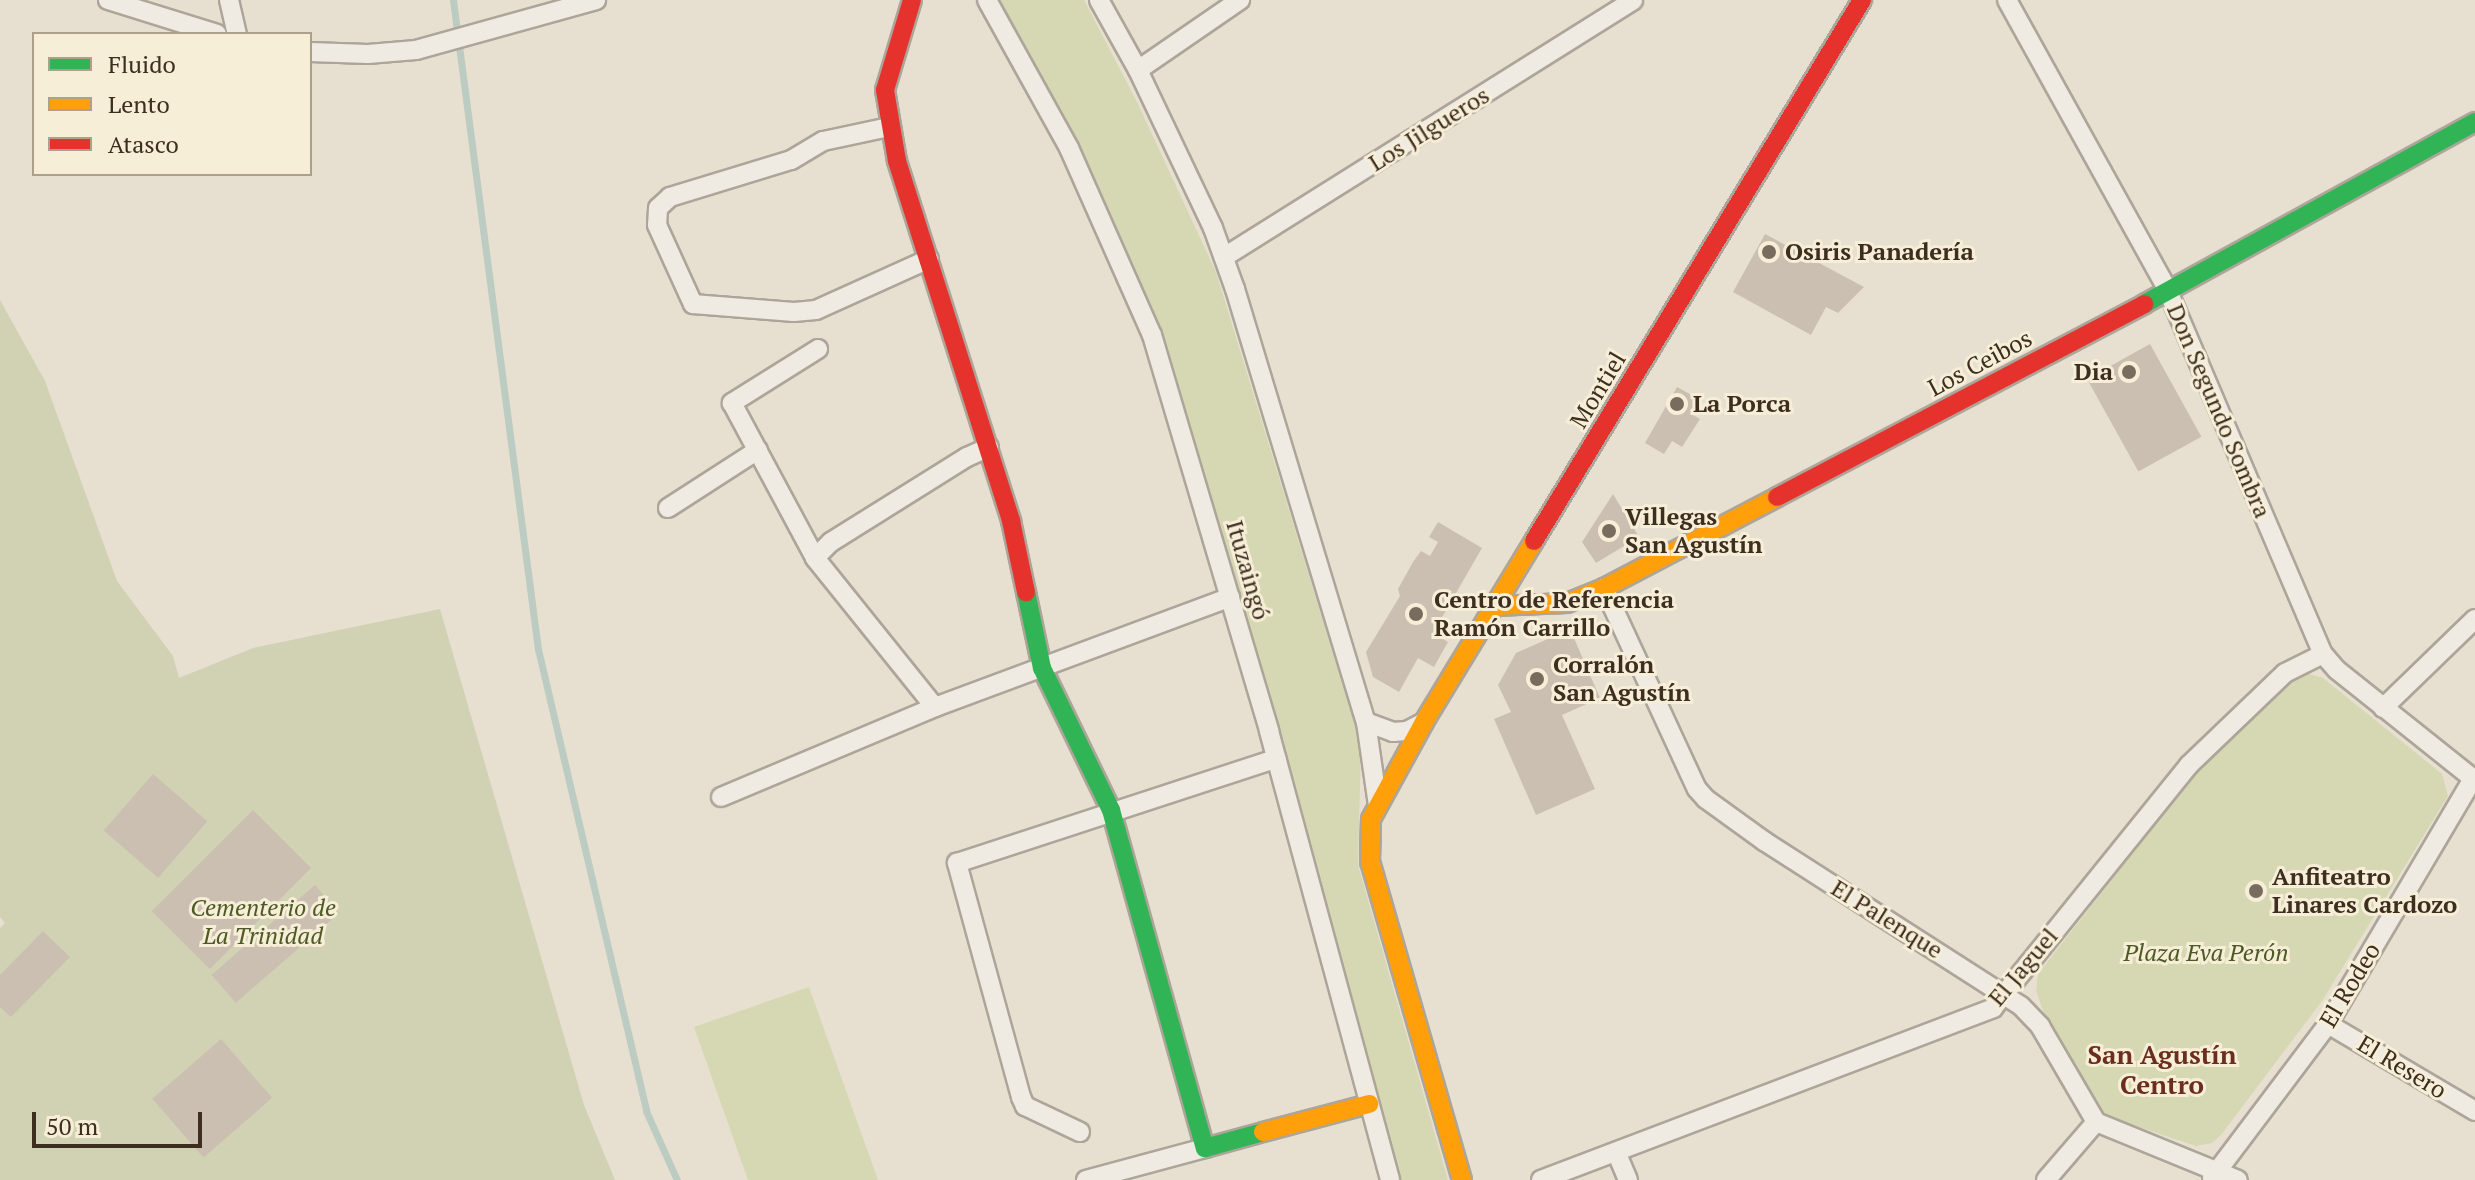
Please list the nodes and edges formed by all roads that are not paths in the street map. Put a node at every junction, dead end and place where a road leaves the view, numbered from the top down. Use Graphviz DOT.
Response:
graph roads {
  1 [pos="108,0"];
  2 [pos="229,0"];
  3 [pos="596,0"];
  4 [pos="912,0"];
  5 [pos="987,0"];
  6 [pos="1099,0"];
  7 [pos="1240,0"];
  8 [pos="1633,0"];
  9 [pos="1862,0"];
  10 [pos="2007,0"];
  11 [pos="211,32"];
  12 [pos="237,32"];
  13 [pos="312,52"];
  14 [pos="1138,70"];
  15 [pos="2475,122"];
  16 [pos="889,127"];
  17 [pos="1224,257"];
  18 [pos="929,259"];
  19 [pos="2168,291"];
  20 [pos="818,349"];
  21 [pos="989,447"];
  22 [pos="758,450"];
  23 [pos="668,508"];
  24 [pos="815,558"];
  25 [pos="1604,588"];
  26 [pos="1230,597"];
  27 [pos="1495,606"];
  28 [pos="2475,619"];
  29 [pos="2323,654"];
  30 [pos="1042,668"];
  31 [pos="935,707"];
  32 [pos="2383,708"];
  33 [pos="1366,722"];
  34 [pos="1424,722"];
  35 [pos="1276,759"];
  36 [pos="2474,779"];
  37 [pos="721,797"];
  38 [pos="1378,805"];
  39 [pos="1111,810"];
  40 [pos="2006,995"];
  41 [pos="2328,1024"];
  42 [pos="1369,1104"];
  43 [pos="2475,1111"];
  44 [pos="2096,1122"];
  45 [pos="1080,1132"];
  46 [pos="1205,1148"];
  47 [pos="1617,1154"];
  48 [pos="2214,1174"];
  49 [pos="1086,1180"];
  50 [pos="1390,1180"];
  51 [pos="1462,1180"];
  52 [pos="1541,1180"];
  53 [pos="1628,1180"];
  54 [pos="2046,1180"];
  55 [pos="2238,1180"];
  1 -- 11 [label="street"];
  2 -- 12 [label="street"];
  3 -- 13 [label="street"];
  4 -- 16 [label="street"];
  5 -- 26 [label="street, Ituzaingó"];
  6 -- 14 [label="street"];
  7 -- 14 [label="street"];
  8 -- 17 [label="street, Los Jilgueros"];
  9 -- 27 [label="street, Montiel"];
  10 -- 19 [label="street, Don Segundo Sombra"];
  14 -- 17 [label="street"];
  15 -- 19 [label="street, Los Ceibos"];
  16 -- 18 [label="street"];
  16 -- 18 [label="street"];
  17 -- 33 [label="street"];
  18 -- 21 [label="street"];
  19 -- 25 [label="street, Los Ceibos"];
  19 -- 29 [label="street, Don Segundo Sombra"];
  20 -- 22 [label="street"];
  21 -- 24 [label="street"];
  21 -- 30 [label="street"];
  22 -- 23 [label="street"];
  22 -- 24 [label="street"];
  24 -- 31 [label="street"];
  25 -- 27 [label="street, Los Ceibos"];
  25 -- 40 [label="street, El Palenque"];
  26 -- 30 [label="street"];
  26 -- 35 [label="street, Ituzaingó"];
  27 -- 34 [label="street, Montiel"];
  28 -- 32 [label="street"];
  29 -- 32 [label="street, Don Segundo Sombra"];
  29 -- 40 [label="street, El Jaguel"];
  30 -- 31 [label="street"];
  30 -- 39 [label="street"];
  31 -- 37 [label="street"];
  32 -- 36 [label="street, Don Segundo Sombra"];
  33 -- 34 [label="street"];
  33 -- 38 [label="street"];
  34 -- 38 [label="street, Montiel"];
  35 -- 39 [label="street"];
  35 -- 42 [label="street, Ituzaingó"];
  36 -- 41 [label="street, El Rodeo"];
  38 -- 51 [label="street"];
  39 -- 45 [label="street"];
  39 -- 46 [label="street"];
  40 -- 44 [label="street, El Palenque"];
  40 -- 47 [label="street, El Jaguel"];
  41 -- 43 [label="street, El Resero"];
  41 -- 48 [label="street, El Rodeo"];
  42 -- 46 [label="street"];
  42 -- 50 [label="street, Ituzaingó"];
  44 -- 48 [label="street"];
  44 -- 54 [label="street"];
  46 -- 49 [label="street"];
  47 -- 52 [label="street, El Jaguel"];
  47 -- 53 [label="street"];
  48 -- 55 [label="street"];
}
